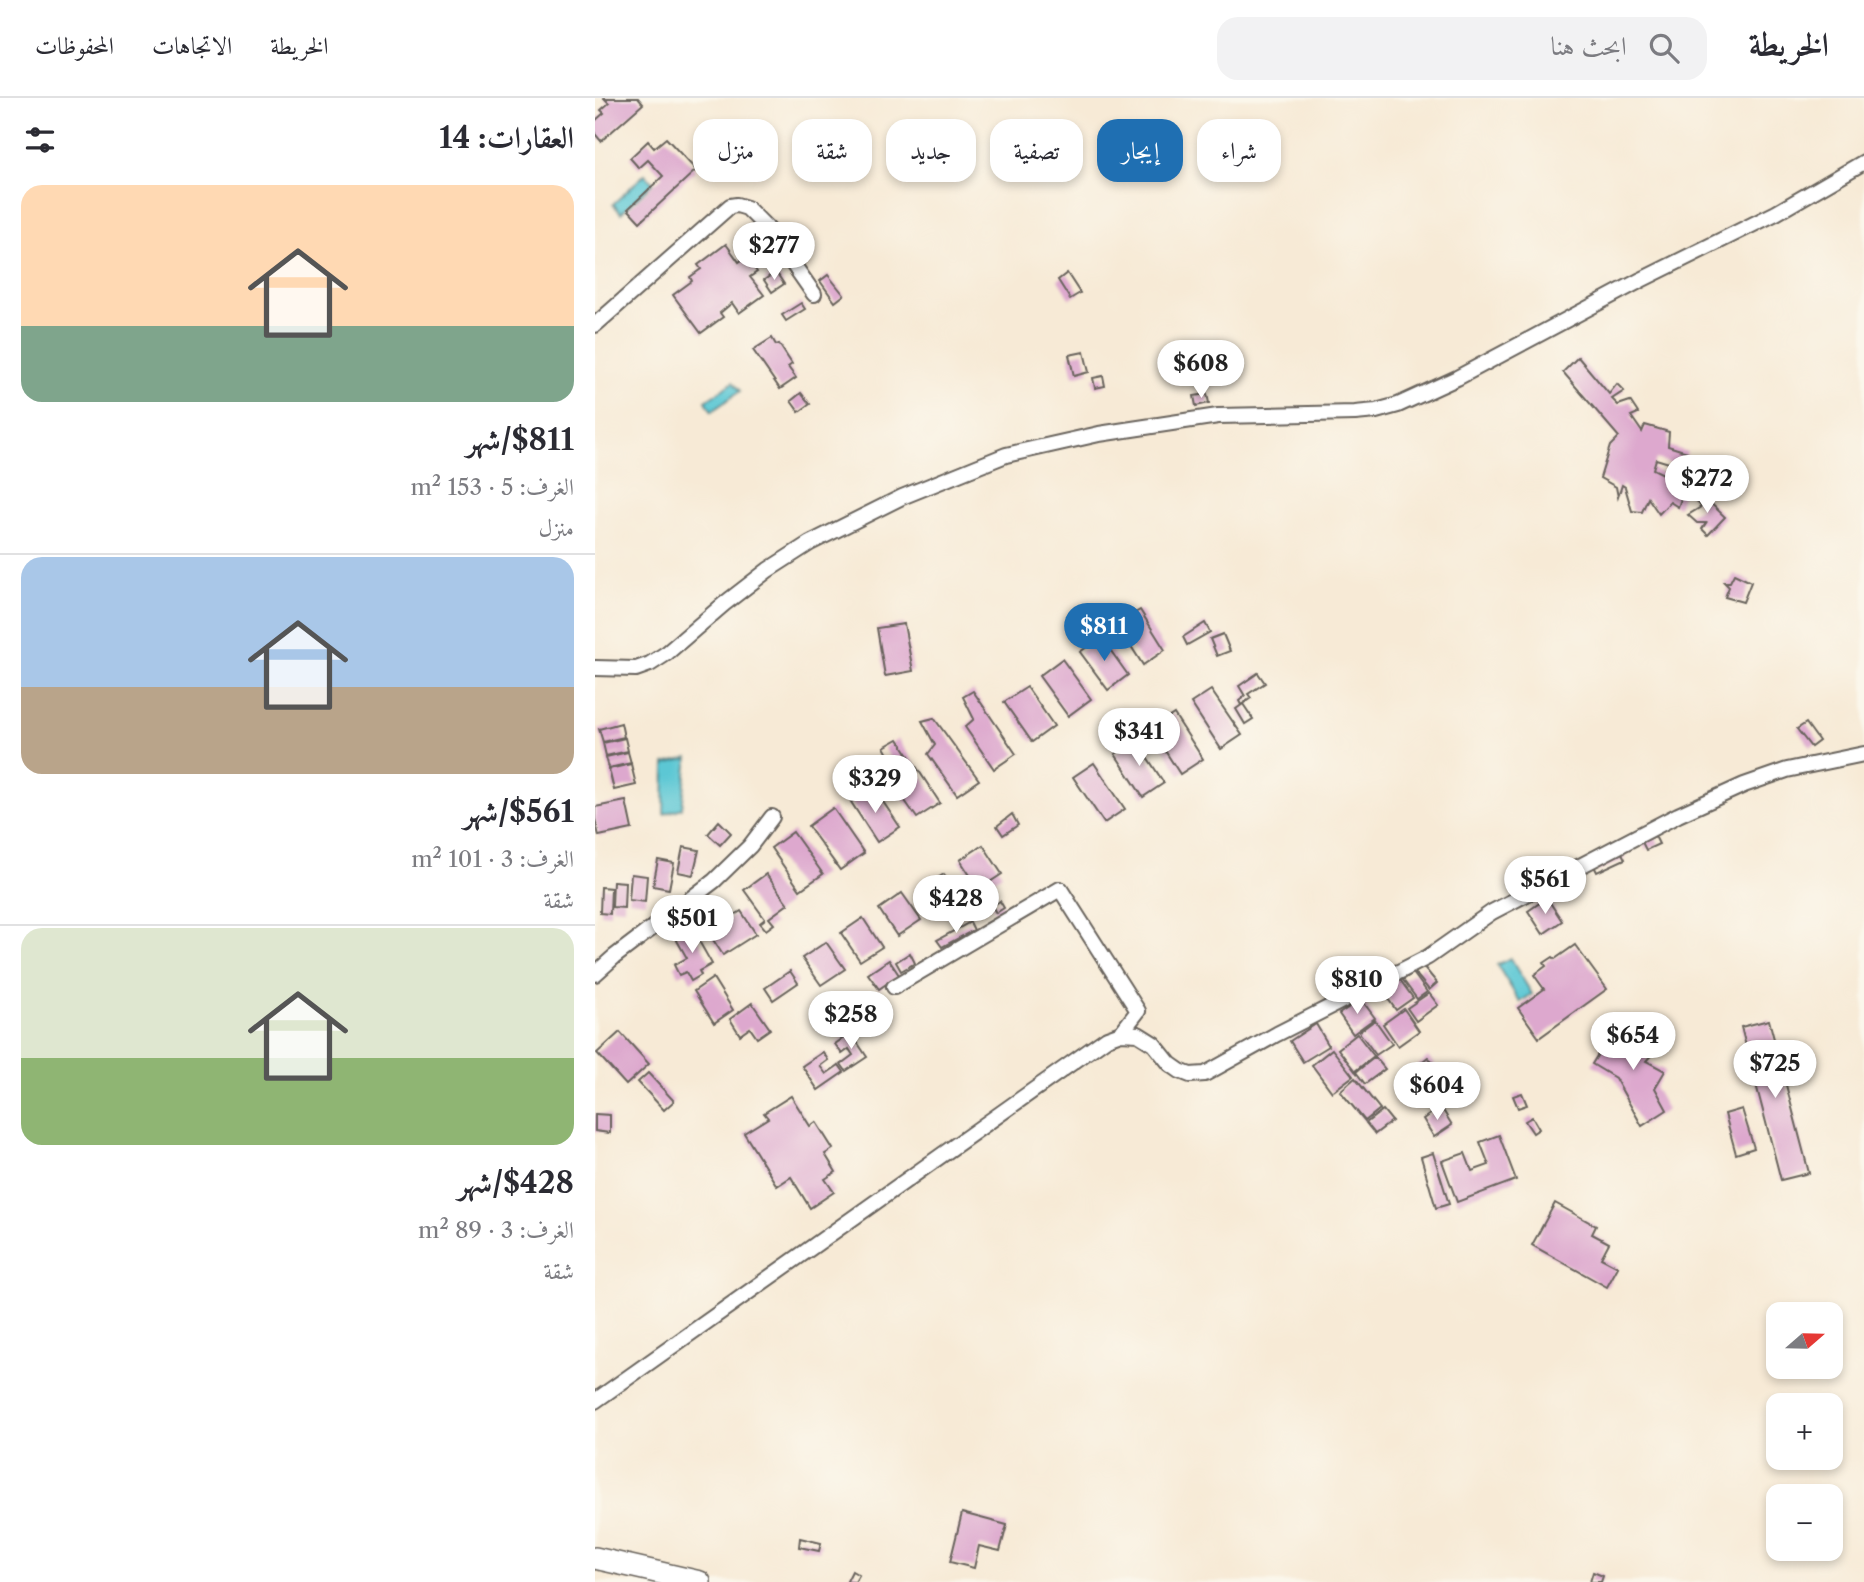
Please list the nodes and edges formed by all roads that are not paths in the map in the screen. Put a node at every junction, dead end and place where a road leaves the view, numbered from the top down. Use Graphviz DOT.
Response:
graph roads {
  1 [pos="1864,162"];
  2 [pos="814,294"];
  3 [pos="595,325"];
  4 [pos="595,668"];
  5 [pos="1864,754"];
  6 [pos="772,817"];
  7 [pos="595,974"];
  8 [pos="894,987"];
  9 [pos="1121,1033"];
  10 [pos="595,1401"];
  11 [pos="595,1558"];
  12 [pos="700,1582"];
  1 -- 4 [label="street"];
  2 -- 3 [label="street"];
  5 -- 9 [label="street"];
  6 -- 7 [label="street"];
  8 -- 9 [label="street"];
  9 -- 10 [label="street"];
  11 -- 12 [label="main road"];
}
